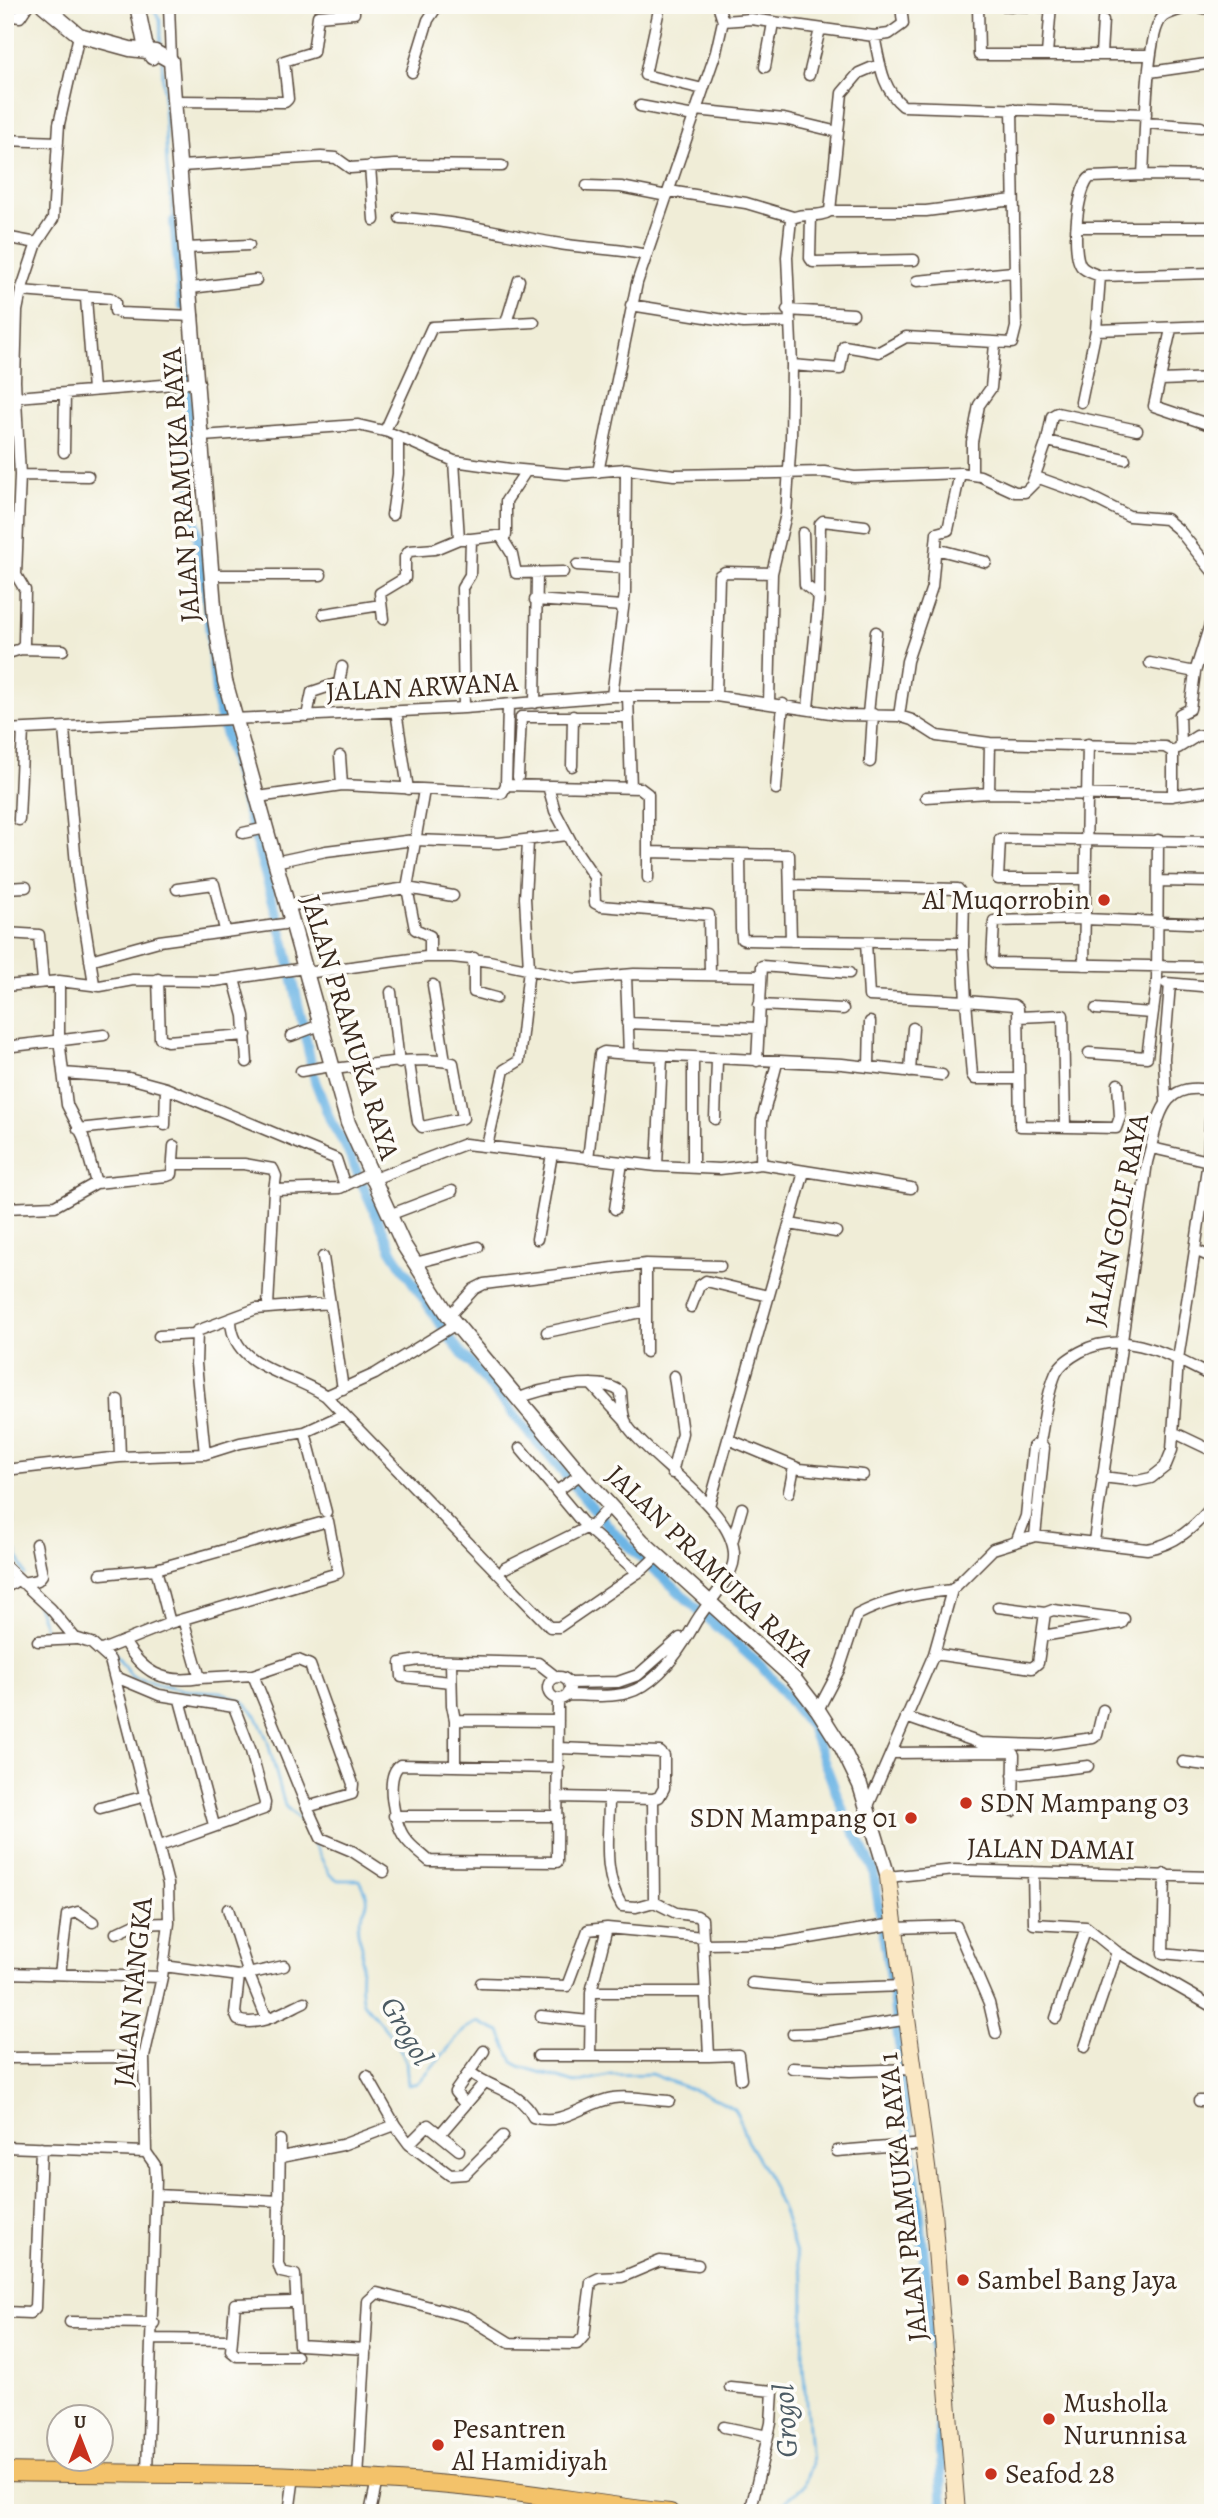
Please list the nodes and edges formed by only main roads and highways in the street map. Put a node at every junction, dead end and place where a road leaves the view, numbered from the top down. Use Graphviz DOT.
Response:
graph roads {
  1 [pos="888,1877"];
  2 [pos="5,2472"];
  3 [pos="611,2509"];
  4 [pos="670,2513"];
  5 [pos="957,2513"];
  1 -- 5 [label="main road, JALAN PRAMUKA RAYA 1"];
  2 -- 3 [label="highway"];
  3 -- 4 [label="highway"];
}
